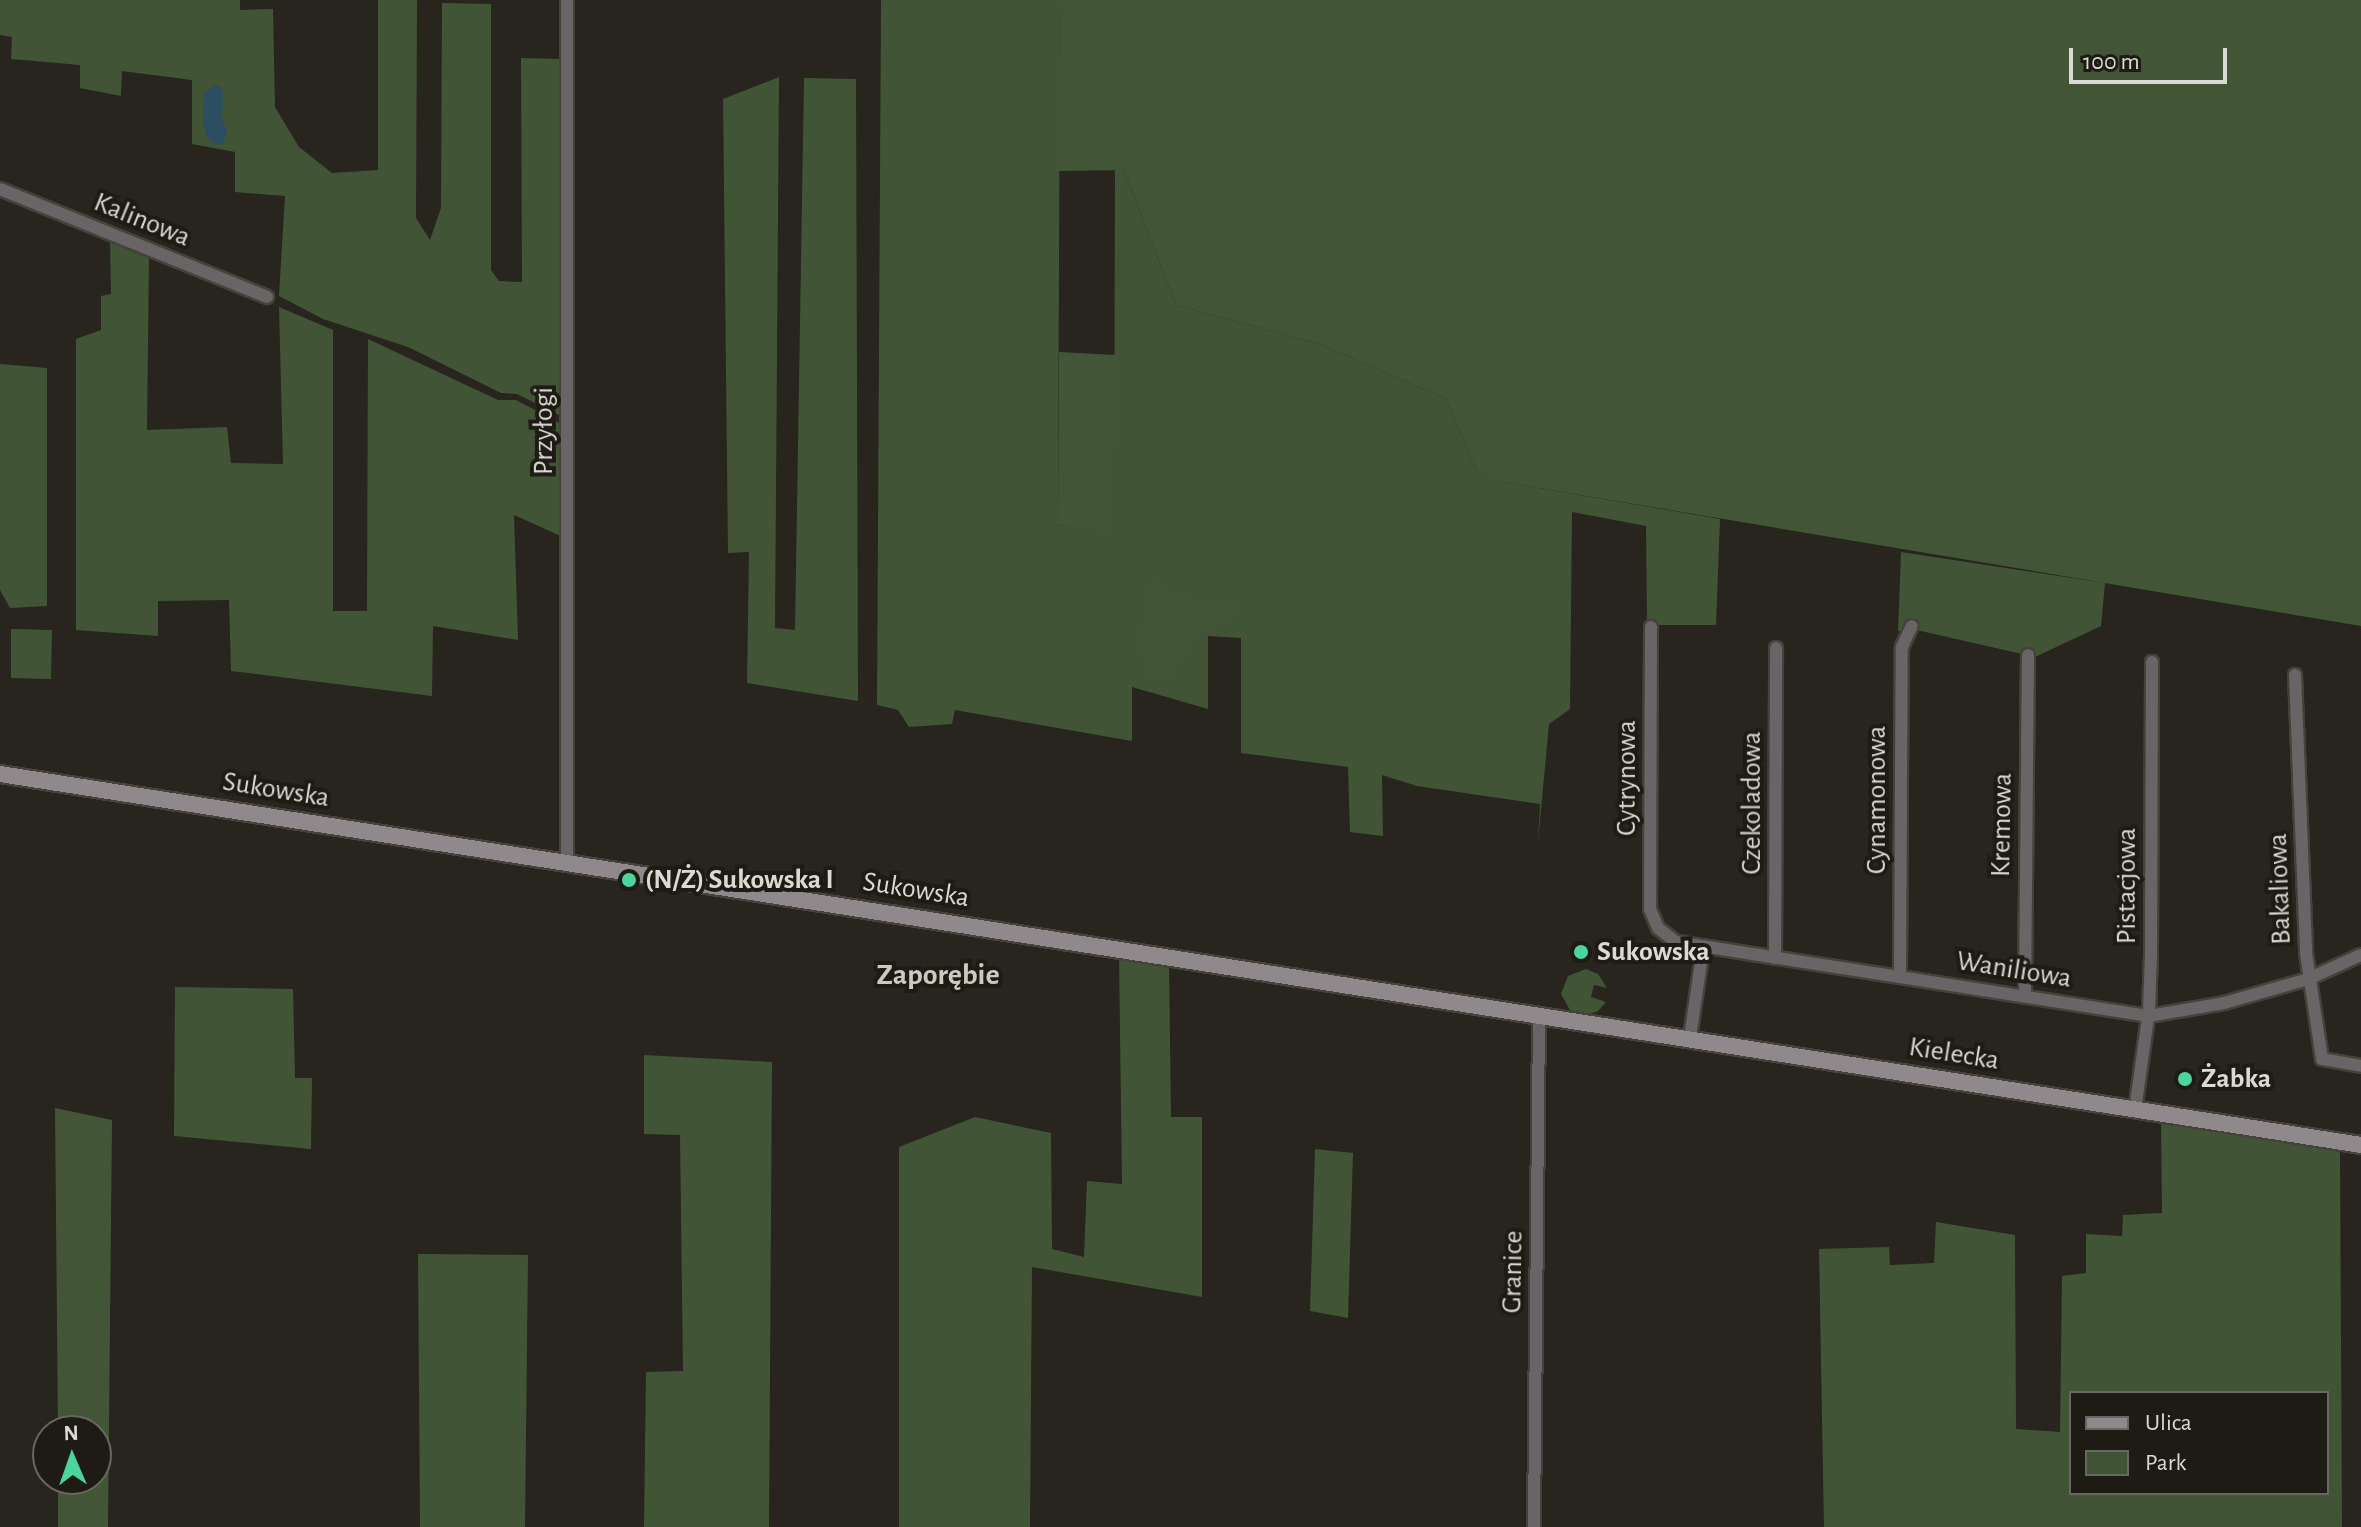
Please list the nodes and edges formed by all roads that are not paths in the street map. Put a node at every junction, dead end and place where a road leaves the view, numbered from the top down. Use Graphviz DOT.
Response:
graph roads {
  1 [pos="567,0"];
  2 [pos="0,189"];
  3 [pos="267,297"];
  4 [pos="1912,626"];
  5 [pos="1651,627"];
  6 [pos="1776,648"];
  7 [pos="2028,655"];
  8 [pos="2152,662"];
  9 [pos="2295,675"];
  10 [pos="0,774"];
  11 [pos="567,861"];
  12 [pos="1658,928"];
  13 [pos="1703,949"];
  14 [pos="2361,955"];
  15 [pos="1775,958"];
  16 [pos="1900,976"];
  17 [pos="2308,979"];
  18 [pos="2025,996"];
  19 [pos="2149,1016"];
  20 [pos="1539,1017"];
  21 [pos="1690,1038"];
  22 [pos="2361,1066"];
  23 [pos="2135,1110"];
  24 [pos="2361,1145"];
  25 [pos="1534,1527"];
  1 -- 11 [label="street, Przyłogi"];
  2 -- 3 [label="street, Kalinowa"];
  4 -- 16 [label="street, Cynamonowa"];
  5 -- 12 [label="street, Cytrynowa"];
  6 -- 15 [label="street, Czekoladowa"];
  7 -- 18 [label="street, Kremowa"];
  8 -- 19 [label="street, Pistacjowa"];
  9 -- 17 [label="street, Bakaliowa"];
  10 -- 11 [label="street, Sukowska"];
  11 -- 20 [label="street, Sukowska"];
  12 -- 13 [label="street, Waniliowa"];
  13 -- 15 [label="street, Waniliowa"];
  13 -- 21 [label="street"];
  14 -- 17 [label="street, Waniliowa"];
  15 -- 16 [label="street, Waniliowa"];
  16 -- 18 [label="street, Waniliowa"];
  17 -- 19 [label="street, Waniliowa"];
  17 -- 22 [label="street, Bakaliowa"];
  18 -- 19 [label="street, Waniliowa"];
  19 -- 23 [label="street, Pistacjowa"];
  20 -- 21 [label="street, Kielecka"];
  20 -- 25 [label="street, Granice"];
  21 -- 23 [label="street, Kielecka"];
  23 -- 24 [label="street, Kielecka"];
}
